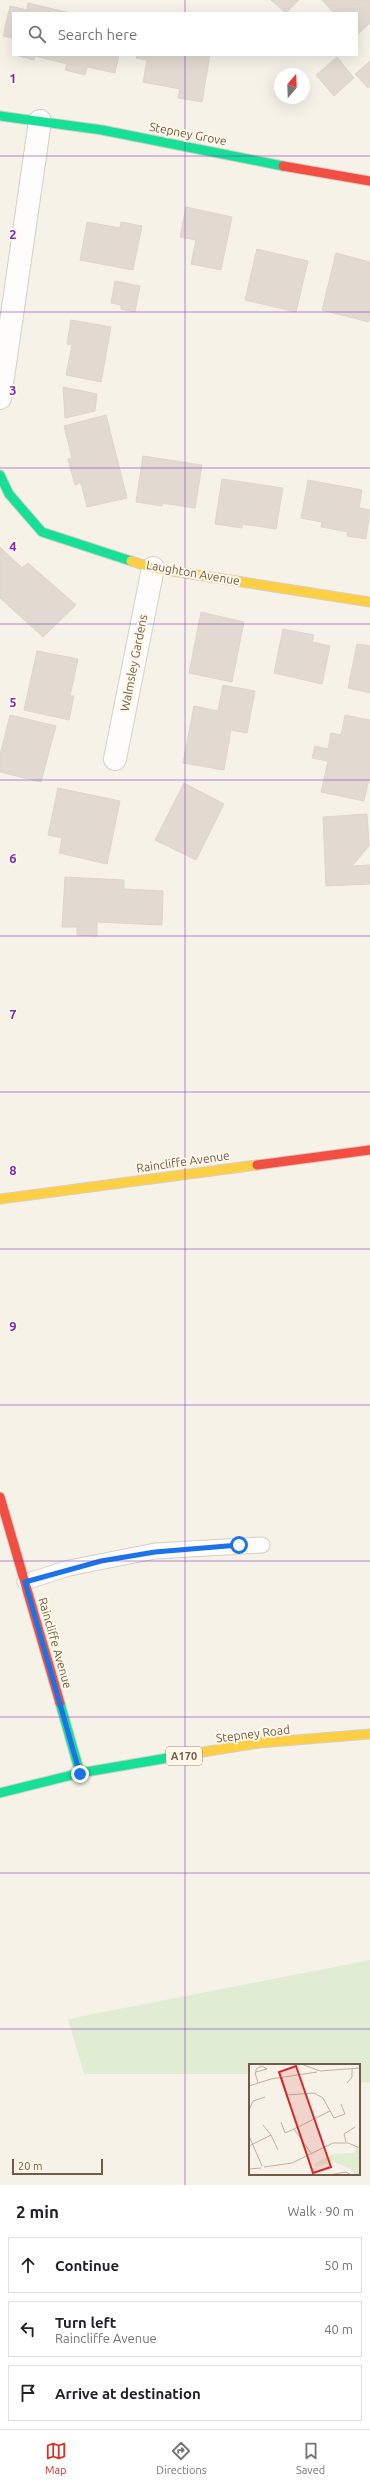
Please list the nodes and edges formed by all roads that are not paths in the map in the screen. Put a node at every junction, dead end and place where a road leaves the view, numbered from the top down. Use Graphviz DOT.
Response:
graph roads {
  1 [pos="0,116"];
  2 [pos="40,121"];
  3 [pos="370,181"];
  4 [pos="0,398"];
  5 [pos="0,475"];
  6 [pos="153,568"];
  7 [pos="370,602"];
  8 [pos="115,759"];
  9 [pos="370,1150"];
  10 [pos="0,1199"];
  11 [pos="0,1497"];
  12 [pos="262,1544"];
  13 [pos="25,1582"];
  14 [pos="370,1734"];
  15 [pos="80,1774"];
  16 [pos="0,1793"];
  1 -- 2 [label="main road, Stepney Grove"];
  2 -- 3 [label="main road, Stepney Grove"];
  2 -- 4 [label="street"];
  5 -- 6 [label="main road, Laughton Avenue"];
  6 -- 7 [label="main road, Laughton Avenue"];
  6 -- 8 [label="street, Walmsley Gardens"];
  9 -- 10 [label="main road, Raincliffe Avenue"];
  11 -- 13 [label="main road, Raincliffe Avenue"];
  12 -- 13 [label="lane"];
  13 -- 15 [label="main road, Raincliffe Avenue"];
  14 -- 15 [label="main road, Stepney Road / A170"];
  15 -- 16 [label="main road, Stepney Road / A170"];
}
